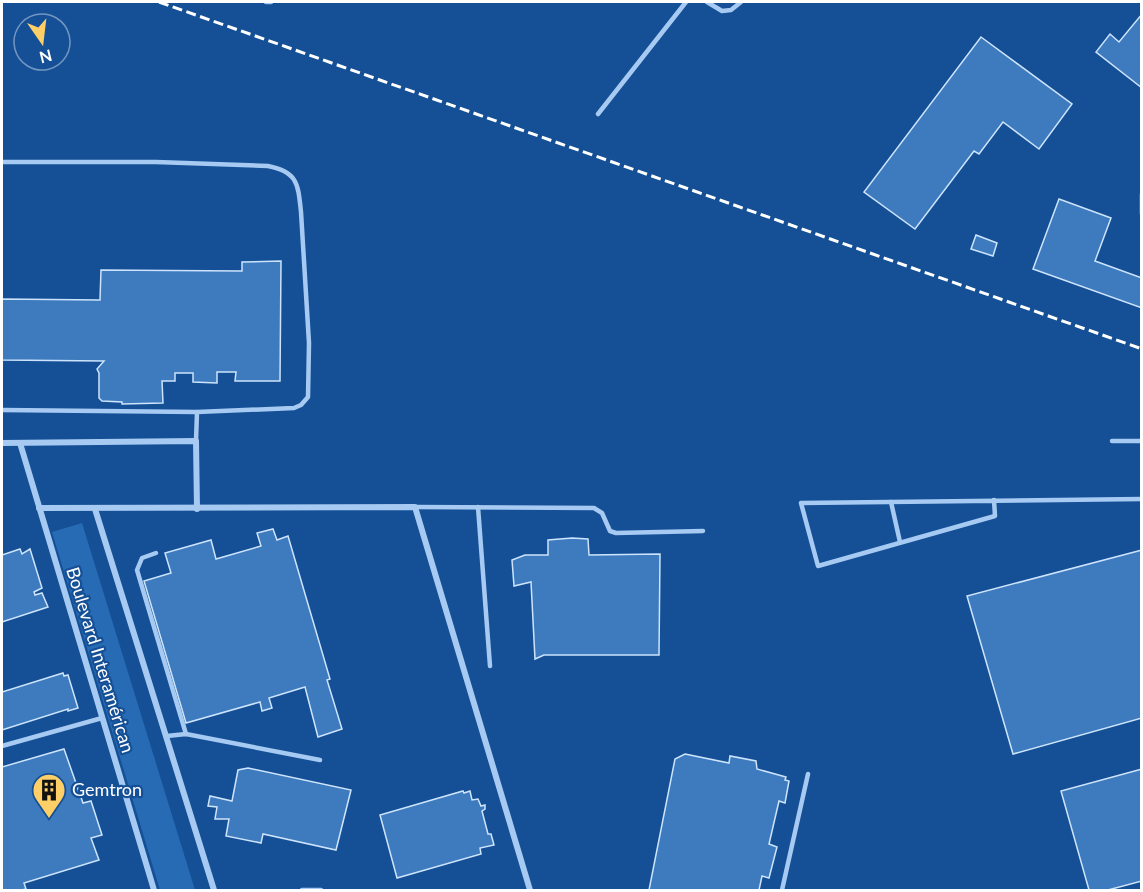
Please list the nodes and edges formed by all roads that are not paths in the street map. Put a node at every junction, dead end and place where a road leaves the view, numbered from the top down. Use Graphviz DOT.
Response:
graph roads {
  1 [pos="266,2"];
  2 [pos="271,2"];
  3 [pos="686,2"];
  4 [pos="707,2"];
  5 [pos="741,2"];
  6 [pos="598,114"];
  7 [pos="2,162"];
  8 [pos="1142,194"];
  9 [pos="1142,214"];
  10 [pos="2,410"];
  11 [pos="197,412"];
  12 [pos="196,441"];
  13 [pos="1112,441"];
  14 [pos="1142,441"];
  15 [pos="2,443"];
  16 [pos="20,443"];
  17 [pos="1142,499"];
  18 [pos="994,500"];
  19 [pos="891,502"];
  20 [pos="415,507"];
  21 [pos="478,507"];
  22 [pos="39,508"];
  23 [pos="95,509"];
  24 [pos="197,509"];
  25 [pos="703,531"];
  26 [pos="900,542"];
  27 [pos="156,553"];
  28 [pos="490,666"];
  29 [pos="102,717"];
  30 [pos="186,734"];
  31 [pos="166,736"];
  32 [pos="2,746"];
  33 [pos="320,760"];
  34 [pos="808,774"];
  35 [pos="154,891"];
  36 [pos="214,891"];
  37 [pos="302,891"];
  38 [pos="321,891"];
  39 [pos="530,891"];
  40 [pos="782,891"];
  1 -- 2 [label="lane"];
  3 -- 6 [label="lane"];
  4 -- 5 [label="lane"];
  7 -- 11 [label="lane"];
  8 -- 9 [label="lane"];
  10 -- 11 [label="lane"];
  11 -- 12 [label="lane"];
  12 -- 16 [label="street"];
  12 -- 24 [label="street"];
  13 -- 14 [label="lane"];
  15 -- 16 [label="street"];
  16 -- 22 [label="street, Boulevard Interamérican"];
  17 -- 18 [label="lane"];
  18 -- 19 [label="lane"];
  18 -- 26 [label="lane"];
  19 -- 26 [label="lane"];
  19 -- 26 [label="lane"];
  20 -- 21 [label="lane"];
  20 -- 24 [label="street"];
  20 -- 39 [label="street"];
  21 -- 25 [label="lane"];
  21 -- 28 [label="lane"];
  22 -- 23 [label="street"];
  22 -- 29 [label="street, Boulevard Interamérican"];
  23 -- 24 [label="street"];
  23 -- 31 [label="street"];
  27 -- 30 [label="lane"];
  29 -- 32 [label="lane"];
  29 -- 35 [label="street, Boulevard Interamérican"];
  30 -- 31 [label="lane"];
  30 -- 33 [label="lane"];
  31 -- 36 [label="street"];
  34 -- 40 [label="lane"];
  37 -- 38 [label="lane"];
}
